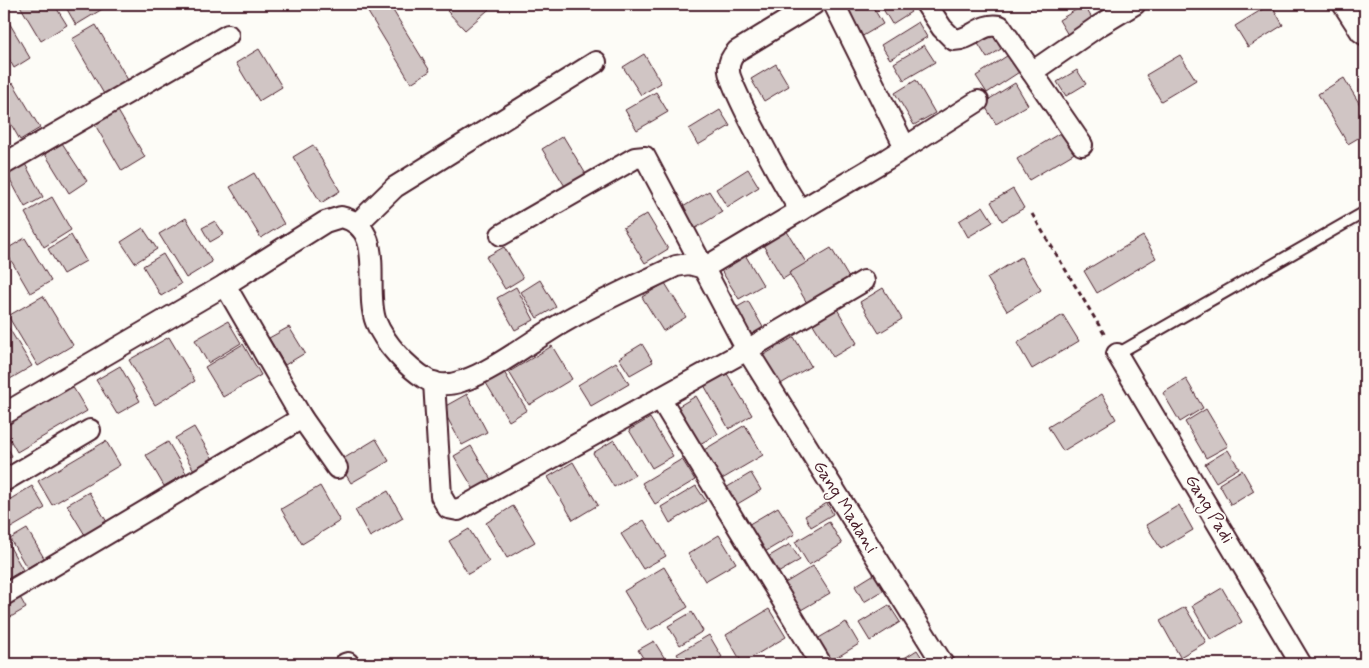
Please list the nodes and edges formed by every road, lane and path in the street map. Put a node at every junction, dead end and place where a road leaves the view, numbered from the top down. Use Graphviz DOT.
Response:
graph roads {
  1 [pos="814,4"];
  2 [pos="834,4"];
  3 [pos="926,4"];
  4 [pos="1135,4"];
  5 [pos="1343,4"];
  6 [pos="1115,9"];
  7 [pos="228,35"];
  8 [pos="1365,35"];
  9 [pos="596,62"];
  10 [pos="1032,72"];
  11 [pos="978,101"];
  12 [pos="1082,145"];
  13 [pos="905,146"];
  14 [pos="4,164"];
  15 [pos="801,210"];
  16 [pos="1365,212"];
  17 [pos="1032,214"];
  18 [pos="358,224"];
  19 [pos="501,235"];
  20 [pos="704,268"];
  21 [pos="864,281"];
  22 [pos="225,286"];
  23 [pos="747,350"];
  24 [pos="1117,354"];
  25 [pos="434,382"];
  26 [pos="660,398"];
  27 [pos="4,414"];
  28 [pos="302,418"];
  29 [pos="90,430"];
  30 [pos="337,468"];
  31 [pos="4,481"];
  32 [pos="4,595"];
  33 [pos="821,664"];
  34 [pos="943,664"];
  35 [pos="1301,664"];
  1 -- 15 [label="street"];
  2 -- 13 [label="street"];
  3 -- 10 [label="street"];
  4 -- 6 [label="street"];
  5 -- 8 [label="street"];
  6 -- 10 [label="street"];
  7 -- 14 [label="street"];
  9 -- 18 [label="street"];
  10 -- 12 [label="street"];
  11 -- 13 [label="street"];
  13 -- 15 [label="street"];
  15 -- 20 [label="street"];
  16 -- 24 [label="lane"];
  17 -- 24 [label="path"];
  18 -- 22 [label="street"];
  18 -- 25 [label="street"];
  19 -- 20 [label="street, Gang Madani"];
  20 -- 23 [label="street, Gang Madani"];
  20 -- 25 [label="street"];
  21 -- 23 [label="street"];
  22 -- 27 [label="street"];
  22 -- 28 [label="street"];
  23 -- 26 [label="street"];
  23 -- 34 [label="street, Gang Madani"];
  24 -- 35 [label="street, Gang Padi"];
  25 -- 26 [label="street"];
  26 -- 33 [label="street"];
  28 -- 30 [label="street"];
  28 -- 32 [label="street"];
  29 -- 31 [label="street"];
}
